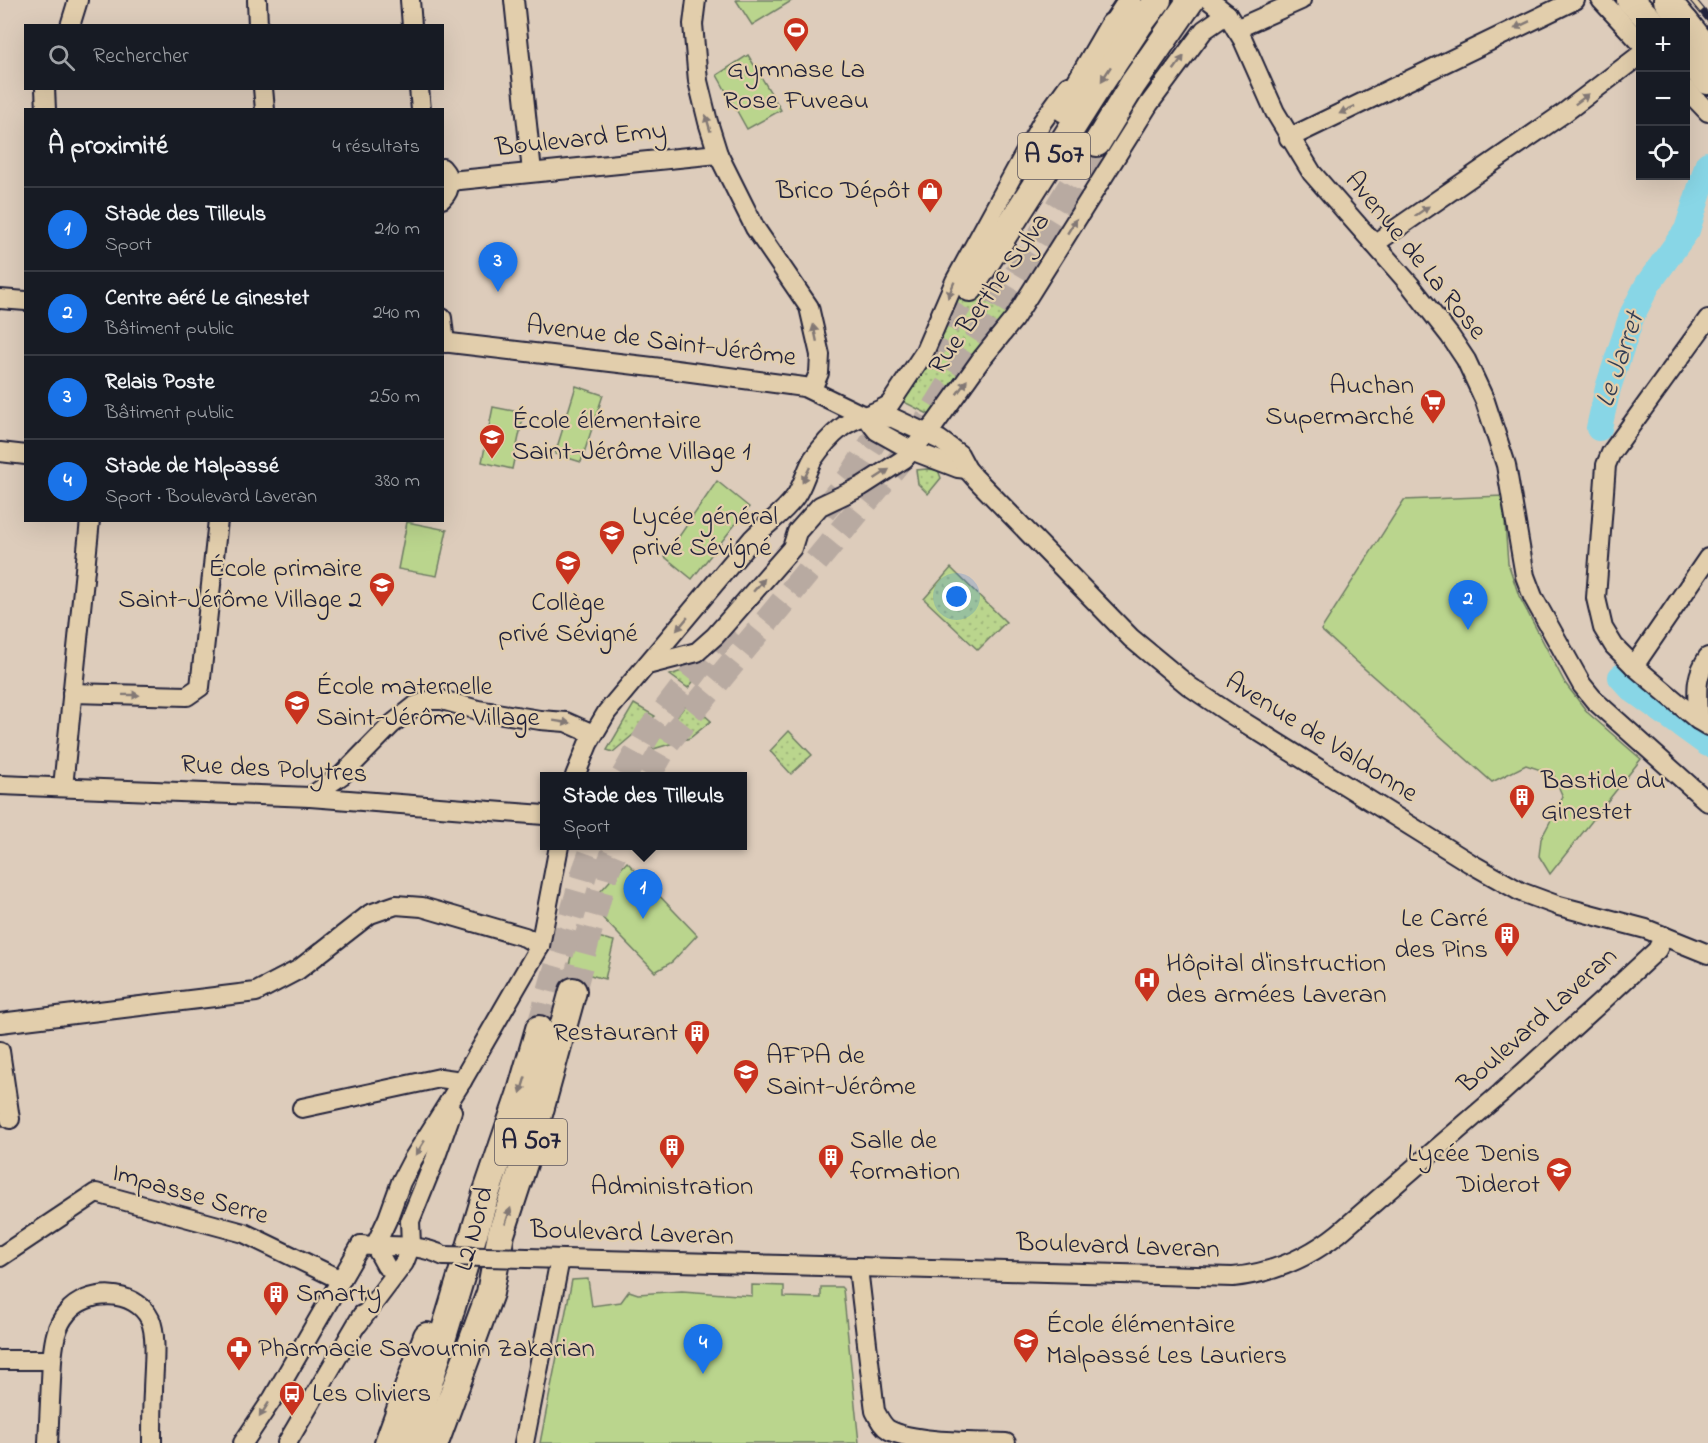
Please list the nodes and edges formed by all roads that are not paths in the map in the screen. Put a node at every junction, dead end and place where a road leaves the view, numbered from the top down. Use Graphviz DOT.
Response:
graph roads {
  1 [pos="78,0"];
  2 [pos="257,0"];
  3 [pos="410,0"];
  4 [pos="514,0"];
  5 [pos="1130,0"];
  6 [pos="1158,0"];
  7 [pos="1191,0"];
  8 [pos="1207,0"];
  9 [pos="1300,0"];
  10 [pos="1575,0"];
  11 [pos="1601,0"];
  12 [pos="1630,0"];
  13 [pos="1667,0"];
  14 [pos="694,2"];
  15 [pos="1230,14"];
  16 [pos="1648,18"];
  17 [pos="1681,18"];
  18 [pos="71,24"];
  19 [pos="258,24"];
  20 [pos="412,24"];
  21 [pos="1113,26"];
  22 [pos="1690,29"];
  23 [pos="1636,37"];
  24 [pos="1708,51"];
  25 [pos="1636,59"];
  26 [pos="1690,62"];
  27 [pos="1144,67"];
  28 [pos="1708,81"];
  29 [pos="45,90"];
  30 [pos="263,90"];
  31 [pos="419,90"];
  32 [pos="1690,93"];
  33 [pos="46,108"];
  34 [pos="265,108"];
  35 [pos="421,108"];
  36 [pos="1708,112"];
  37 [pos="1289,138"];
  38 [pos="1097,143"];
  39 [pos="718,154"];
  40 [pos="532,172"];
  41 [pos="446,174"];
  42 [pos="444,197"];
  43 [pos="1374,244"];
  44 [pos="0,299"];
  45 [pos="24,301"];
  46 [pos="1708,319"];
  47 [pos="444,342"];
  48 [pos="812,389"];
  49 [pos="866,417"];
  50 [pos="927,434"];
  51 [pos="911,450"];
  52 [pos="0,452"];
  53 [pos="24,455"];
  54 [pos="967,469"];
  55 [pos="90,522"];
  56 [pos="218,522"];
  57 [pos="1708,558"];
  58 [pos="1708,657"];
  59 [pos="648,665"];
  60 [pos="1634,666"];
  61 [pos="72,693"];
  62 [pos="1703,723"];
  63 [pos="593,734"];
  64 [pos="577,772"];
  65 [pos="0,785"];
  66 [pos="63,787"];
  67 [pos="310,797"];
  68 [pos="1708,802"];
  69 [pos="540,815"];
  70 [pos="558,850"];
  71 [pos="1664,936"];
  72 [pos="540,946"];
  73 [pos="1708,954"];
  74 [pos="573,991"];
  75 [pos="0,1023"];
  76 [pos="539,1029"];
  77 [pos="0,1051"];
  78 [pos="462,1081"];
  79 [pos="302,1108"];
  80 [pos="10,1119"];
  81 [pos="485,1197"];
  82 [pos="411,1245"];
  83 [pos="375,1246"];
  84 [pos="444,1256"];
  85 [pos="0,1257"];
  86 [pos="560,1259"];
  87 [pos="395,1265"];
  88 [pos="858,1268"];
  89 [pos="341,1280"];
  90 [pos="490,1293"];
  91 [pos="0,1360"];
  92 [pos="52,1360"];
  93 [pos="887,1437"];
  94 [pos="48,1443"];
  95 [pos="152,1443"];
  96 [pos="243,1443"];
  97 [pos="287,1443"];
  98 [pos="388,1443"];
  99 [pos="411,1443"];
  100 [pos="435,1443"];
  101 [pos="453,1443"];
  102 [pos="524,1443"];
  103 [pos="1006,1443"];
  1 -- 18 [label="street"];
  2 -- 19 [label="street"];
  3 -- 20 [label="street"];
  4 -- 40 [label="street"];
  5 -- 21 [label="main road, Rue Berthe Sylva"];
  6 -- 21 [label="highway, A 507, one-way"];
  7 -- 27 [label="highway, A 507"];
  8 -- 15 [label="street"];
  8 -- 27 [label="highway"];
  9 -- 15 [label="street, Rue Berthe Sylva"];
  10 -- 37 [label="street, one-way"];
  11 -- 23 [label="street"];
  12 -- 16 [label="highway"];
  13 -- 17 [label="highway"];
  39 -- 14 [label="street, one-way"];
  15 -- 37 [label="street, Avenue de La Rose"];
  50 -- 15 [label="street, Rue Berthe Sylva, one-way"];
  21 -- 49 [label="street, Rue Berthe Sylva, one-way"];
  22 -- 24 [label="highway"];
  43 -- 25 [label="street, one-way"];
  26 -- 28 [label="highway"];
  27 -- 38 [label="highway, A 507"];
  29 -- 33 [label="street"];
  30 -- 34 [label="street"];
  31 -- 35 [label="street"];
  32 -- 36 [label="street"];
  37 -- 43 [label="street, Avenue de La Rose"];
  39 -- 40 [label="street, Boulevard Emy"];
  48 -- 39 [label="street, one-way"];
  40 -- 41 [label="street, Boulevard Emy"];
  41 -- 42 [label="street"];
  43 -- 68 [label="street, Avenue de La Rose"];
  44 -- 45 [label="street"];
  46 -- 60 [label="street"];
  47 -- 48 [label="street, Avenue de Saint-Jérôme"];
  48 -- 49 [label="street, Avenue de Saint-Jérôme"];
  49 -- 50 [label="street, Avenue de Valdonne"];
  49 -- 51 [label="street, Avenue de Valdonne"];
  49 -- 59 [label="street, Rue Berthe Sylva, one-way"];
  50 -- 51 [label="street, Rue Berthe Sylva"];
  50 -- 54 [label="street, Avenue de Valdonne"];
  51 -- 54 [label="street, Avenue de Valdonne"];
  59 -- 51 [label="street, Rue Berthe Sylva, one-way"];
  52 -- 53 [label="street"];
  54 -- 71 [label="street, Avenue de Valdonne"];
  55 -- 61 [label="street"];
  61 -- 56 [label="street, one-way"];
  57 -- 60 [label="street"];
  58 -- 62 [label="street"];
  59 -- 63 [label="street, Rue Berthe Sylva"];
  60 -- 62 [label="street"];
  61 -- 66 [label="street"];
  63 -- 64 [label="street, Rue Berthe Sylva"];
  67 -- 63 [label="street, one-way"];
  65 -- 66 [label="street, Rue des Polytres"];
  66 -- 67 [label="street, Rue des Polytres"];
  67 -- 69 [label="street, Rue des Polytres"];
  70 -- 72 [label="street"];
  71 -- 73 [label="street, Avenue de Valdonne"];
  71 -- 88 [label="street, Boulevard Laveran"];
  72 -- 75 [label="street"];
  72 -- 78 [label="street"];
  90 -- 74 [label="highway, L2 Nord / A 507, one-way"];
  76 -- 81 [label="highway, L2 Nord / A 507, one-way"];
  77 -- 80 [label="street"];
  78 -- 79 [label="street"];
  78 -- 82 [label="street"];
  78 -- 83 [label="street, one-way"];
  81 -- 98 [label="highway"];
  81 -- 99 [label="highway, L2 Nord / A 507"];
  82 -- 83 [label="street, Boulevard Laveran"];
  82 -- 84 [label="street, Boulevard Laveran"];
  82 -- 87 [label="street"];
  83 -- 87 [label="street"];
  83 -- 89 [label="street"];
  84 -- 86 [label="street, Boulevard Laveran, bridge"];
  84 -- 87 [label="street, Boulevard Laveran"];
  85 -- 89 [label="street, Impasse Serre"];
  86 -- 88 [label="street, Boulevard Laveran"];
  86 -- 102 [label="street"];
  87 -- 97 [label="street"];
  88 -- 93 [label="street"];
  89 -- 96 [label="street, one-way"];
  90 -- 100 [label="highway, L2 Nord / A 507"];
  90 -- 101 [label="highway"];
  91 -- 92 [label="street"];
  92 -- 94 [label="street"];
  92 -- 95 [label="street"];
  93 -- 103 [label="street"];
}
